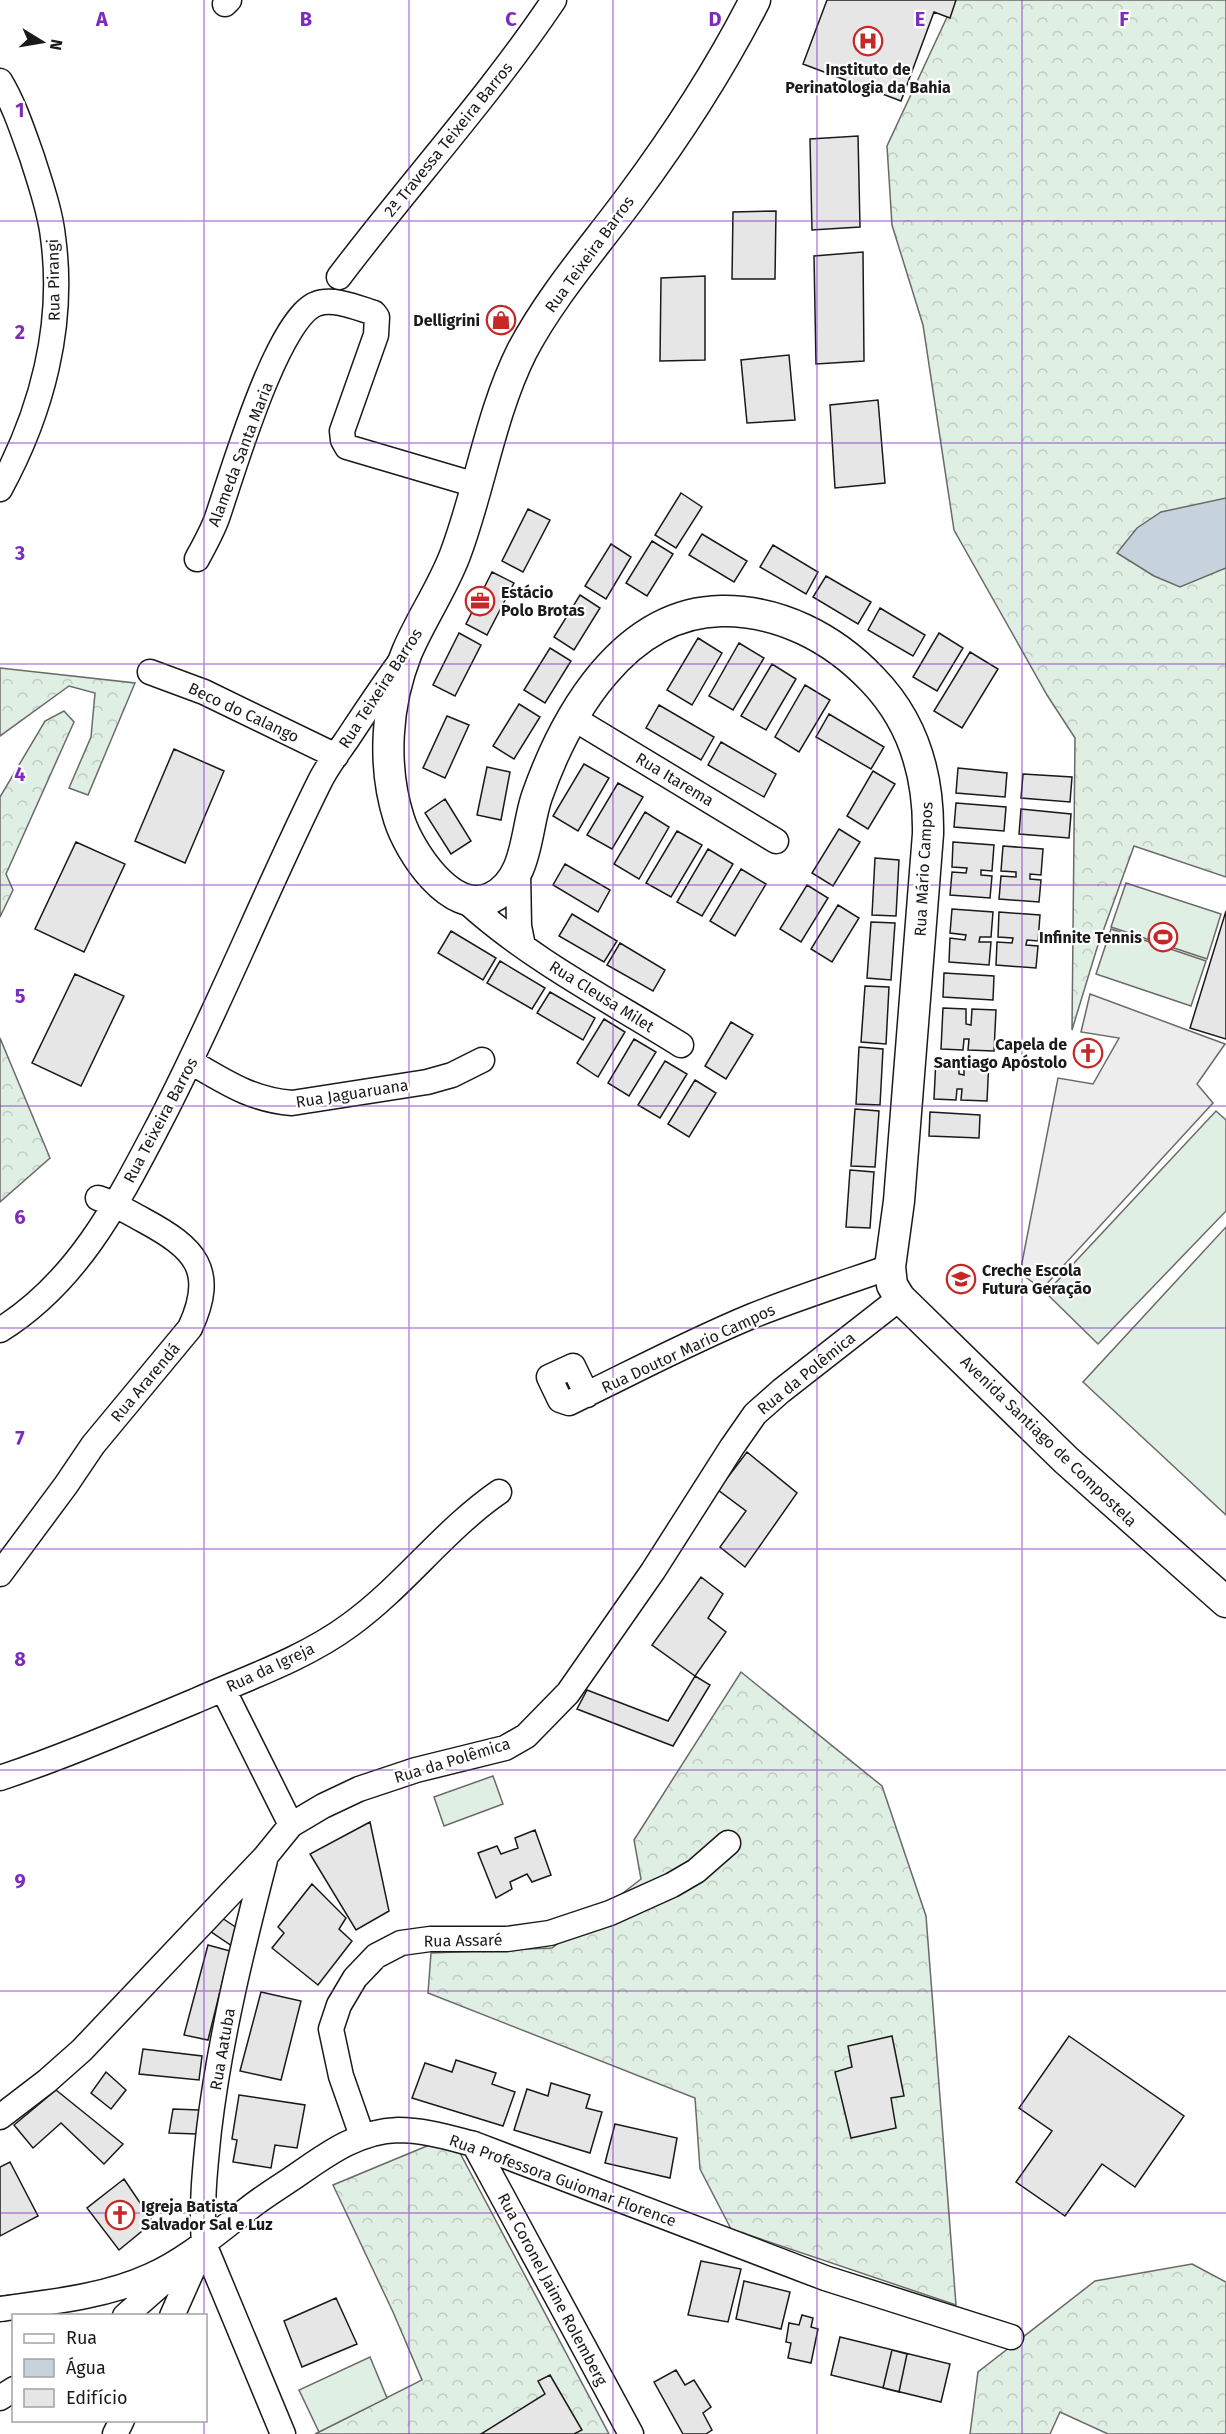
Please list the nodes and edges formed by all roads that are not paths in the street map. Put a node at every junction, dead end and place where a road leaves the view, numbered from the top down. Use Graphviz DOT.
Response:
graph roads {
  1 [pos="554,0"];
  2 [pos="755,0"];
  3 [pos="0,81"];
  4 [pos="339,276"];
  5 [pos="4,473"];
  6 [pos="476,485"];
  7 [pos="197,559"];
  8 [pos="407,653"];
  9 [pos="150,672"];
  10 [pos="573,718"];
  11 [pos="336,756"];
  12 [pos="776,841"];
  13 [pos="518,872"];
  14 [pos="466,901"];
  15 [pos="523,946"];
  16 [pos="681,1045"];
  17 [pos="482,1060"];
  18 [pos="191,1062"];
  19 [pos="106,1201"];
  20 [pos="891,1267"];
  21 [pos="900,1298"];
  22 [pos="0,1330"];
  23 [pos="587,1395"];
  24 [pos="499,1492"];
  25 [pos="0,1574"];
  26 [pos="1226,1602"];
  27 [pos="224,1689"];
  28 [pos="0,1778"];
  29 [pos="291,1825"];
  30 [pos="728,1843"];
  31 [pos="265,1857"];
  32 [pos="0,2117"];
  33 [pos="362,2136"];
  34 [pos="474,2144"];
  35 [pos="204,2244"];
  36 [pos="0,2309"];
  37 [pos="127,2314"];
  38 [pos="173,2314"];
  39 [pos="1011,2337"];
  40 [pos="283,2434"];
  41 [pos="631,2434"];
  1 -- 4 [label="street, 2ª Travessa Teixeira Barros"];
  2 -- 6 [label="main road, Rua Teixeira Barros"];
  3 -- 5 [label="street, Rua Pirangi"];
  6 -- 7 [label="street, Alameda Santa Maria"];
  6 -- 8 [label="main road, Rua Teixeira Barros"];
  8 -- 11 [label="street, Rua Teixeira Barros"];
  8 -- 14 [label="main road, Rua Cleusa Milet"];
  9 -- 11 [label="street, Beco do Calango"];
  10 -- 12 [label="street, Rua Itarema"];
  10 -- 13 [label="main road, Rua Mário Campos"];
  10 -- 20 [label="main road, Rua Mário Campos"];
  11 -- 18 [label="street, Rua Teixeira Barros"];
  13 -- 14 [label="main road, Rua Mário Campos"];
  13 -- 15 [label="street"];
  14 -- 15 [label="street, Rua Cleusa Milet"];
  15 -- 16 [label="street, Rua Cleusa Milet"];
  17 -- 18 [label="street, Rua Jaguaruana"];
  18 -- 19 [label="street, Rua Teixeira Barros"];
  19 -- 22 [label="street, Rua Teixeira Barros"];
  19 -- 25 [label="street, Rua Ararendá"];
  20 -- 21 [label="main road, Avenida Santiago de Compostela"];
  20 -- 23 [label="street, Rua Doutor Mario Campos"];
  21 -- 26 [label="main road, Avenida Santiago de Compostela"];
  21 -- 29 [label="street, Rua da Polêmica"];
  24 -- 27 [label="street, Rua da Igreja"];
  27 -- 28 [label="street, Rua da Igreja"];
  27 -- 29 [label="street"];
  29 -- 31 [label="street, Rua da Polêmica"];
  30 -- 33 [label="street, Rua Assaré"];
  31 -- 32 [label="street, Rua da Polêmica"];
  31 -- 35 [label="street, Rua Aatuba"];
  33 -- 34 [label="street, Rua Professora Guiomar Florence"];
  33 -- 35 [label="street, Rua Professora Guiomar Florence"];
  34 -- 39 [label="street, Rua Professora Guiomar Florence"];
  34 -- 41 [label="street, Rua Coronel Jaime Rolemberg"];
  35 -- 36 [label="street, Rua Professora Guiomar Florence"];
  35 -- 37 [label="street"];
  35 -- 38 [label="street"];
  35 -- 40 [label="street"];
}
